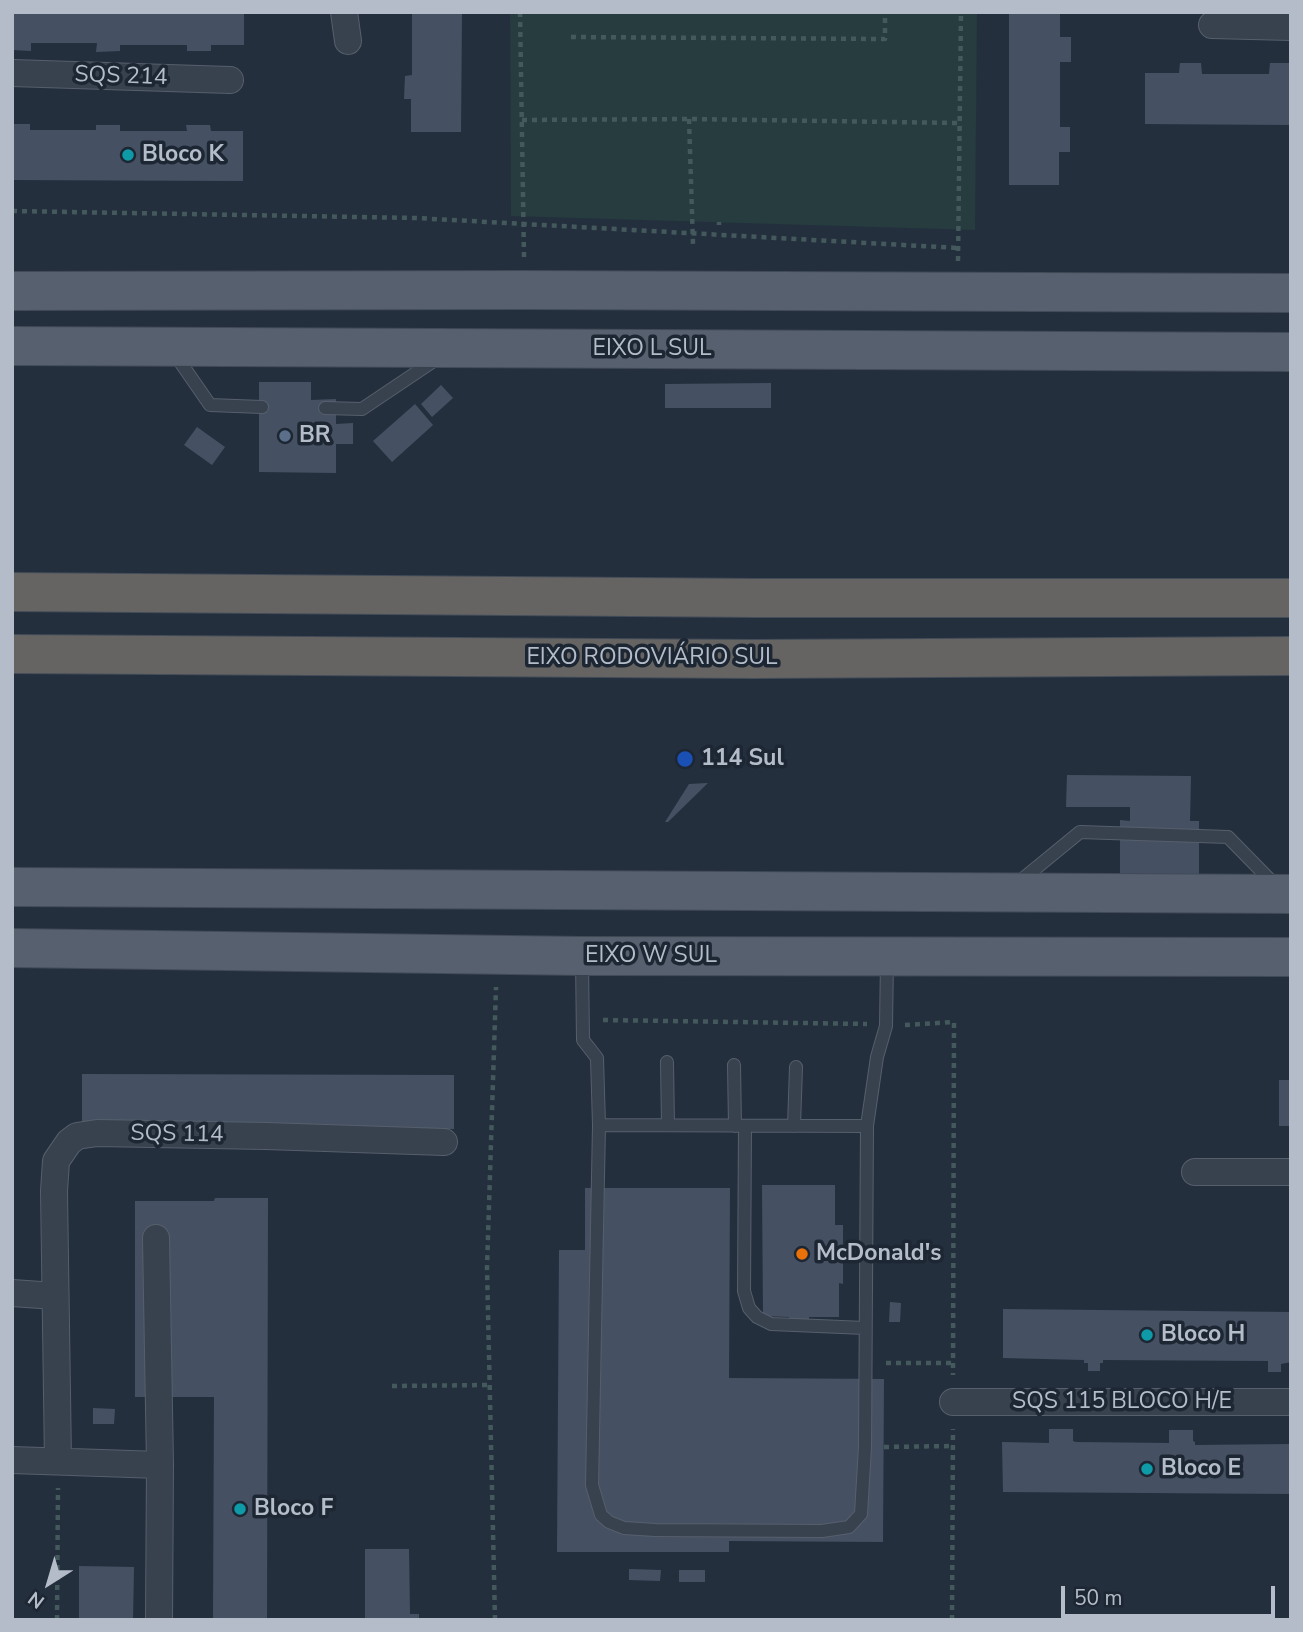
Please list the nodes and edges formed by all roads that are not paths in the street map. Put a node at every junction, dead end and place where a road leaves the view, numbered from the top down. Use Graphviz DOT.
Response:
graph roads {
  1 [pos="344,12"];
  2 [pos="1212,25"];
  3 [pos="1291,27"];
  4 [pos="348,41"];
  5 [pos="12,74"];
  6 [pos="230,80"];
  7 [pos="12,290"];
  8 [pos="1291,293"];
  9 [pos="12,346"];
  10 [pos="170,347"];
  11 [pos="452,348"];
  12 [pos="1291,352"];
  13 [pos="262,407"];
  14 [pos="325,408"];
  15 [pos="12,592"];
  16 [pos="1291,598"];
  17 [pos="12,654"];
  18 [pos="1291,656"];
  19 [pos="12,887"];
  20 [pos="1005,894"];
  21 [pos="1288,894"];
  22 [pos="12,948"];
  23 [pos="582,956"];
  24 [pos="887,956"];
  25 [pos="1291,957"];
  26 [pos="667,1062"];
  27 [pos="734,1065"];
  28 [pos="796,1067"];
  29 [pos="599,1125"];
  30 [pos="668,1125"];
  31 [pos="740,1126"];
  32 [pos="794,1126"];
  33 [pos="867,1126"];
  34 [pos="444,1142"];
  35 [pos="1195,1172"];
  36 [pos="1291,1172"];
  37 [pos="156,1238"];
  38 [pos="12,1293"];
  39 [pos="55,1296"];
  40 [pos="865,1328"];
  41 [pos="953,1402"];
  42 [pos="1291,1402"];
  43 [pos="12,1460"];
  44 [pos="58,1461"];
  45 [pos="160,1465"];
  46 [pos="159,1620"];
  1 -- 4 [label="street"];
  2 -- 3 [label="street"];
  5 -- 6 [label="street, SQS 214"];
  7 -- 8 [label="main road"];
  9 -- 10 [label="main road, EIXO L SUL"];
  10 -- 11 [label="main road, EIXO L SUL"];
  10 -- 13 [label="lane"];
  11 -- 12 [label="main road, EIXO L SUL"];
  11 -- 14 [label="lane"];
  15 -- 16 [label="highway"];
  17 -- 18 [label="highway, EIXO RODOVIÁRIO SUL"];
  19 -- 20 [label="main road"];
  20 -- 21 [label="main road"];
  20 -- 21 [label="lane"];
  22 -- 23 [label="main road, EIXO W SUL"];
  23 -- 24 [label="main road, EIXO W SUL"];
  23 -- 29 [label="lane"];
  24 -- 25 [label="main road, EIXO W SUL"];
  24 -- 33 [label="lane"];
  26 -- 30 [label="lane"];
  27 -- 31 [label="lane"];
  28 -- 32 [label="lane"];
  29 -- 30 [label="lane"];
  29 -- 40 [label="lane"];
  30 -- 31 [label="lane"];
  31 -- 32 [label="lane"];
  31 -- 40 [label="lane"];
  32 -- 33 [label="lane"];
  33 -- 40 [label="lane"];
  34 -- 39 [label="street, SQS 114"];
  35 -- 36 [label="street"];
  37 -- 45 [label="street"];
  38 -- 39 [label="street"];
  39 -- 44 [label="street, SQS 114"];
  41 -- 42 [label="street, SQS 115 BLOCO H/E"];
  43 -- 44 [label="street"];
  44 -- 45 [label="street"];
  45 -- 46 [label="street"];
}
